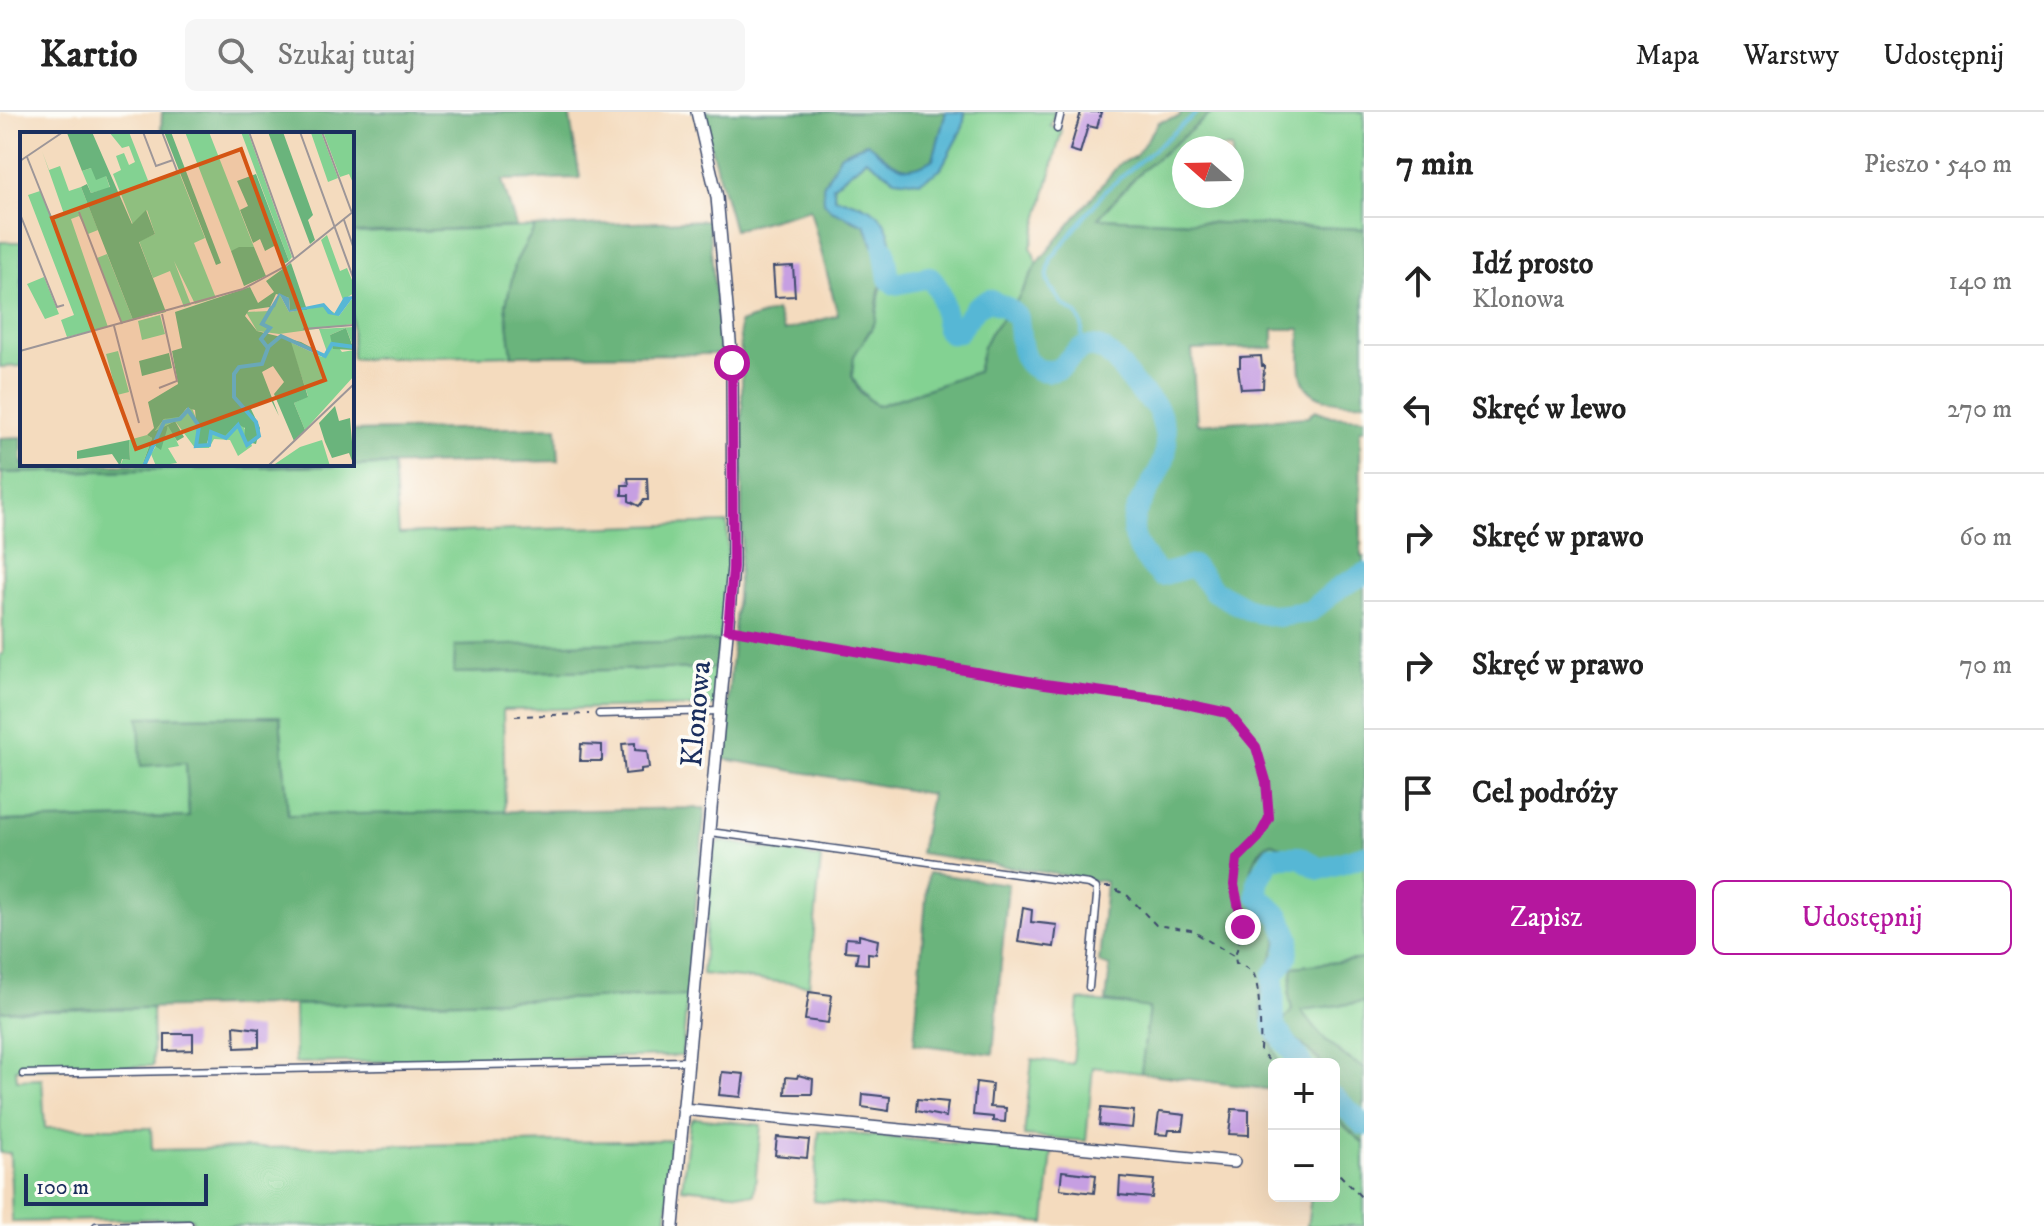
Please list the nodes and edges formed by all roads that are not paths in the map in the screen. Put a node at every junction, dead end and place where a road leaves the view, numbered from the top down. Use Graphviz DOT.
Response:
graph roads {
  1 [pos="697,112"];
  2 [pos="1061,112"];
  3 [pos="1057,129"];
  4 [pos="721,711"];
  5 [pos="599,714"];
  6 [pos="710,832"];
  7 [pos="1089,987"];
  8 [pos="687,1061"];
  9 [pos="23,1074"];
  10 [pos="683,1109"];
  11 [pos="1234,1162"];
  12 [pos="189,1224"];
  13 [pos="96,1226"];
  14 [pos="673,1226"];
  1 -- 4 [label="street, Klonowa"];
  2 -- 3 [label="lane"];
  4 -- 5 [label="lane"];
  4 -- 6 [label="street, Klonowa"];
  6 -- 7 [label="lane"];
  6 -- 8 [label="street, Klonowa"];
  8 -- 9 [label="lane"];
  8 -- 10 [label="street, Klonowa"];
  10 -- 11 [label="street"];
  10 -- 14 [label="street, Klonowa"];
  12 -- 13 [label="lane"];
}
